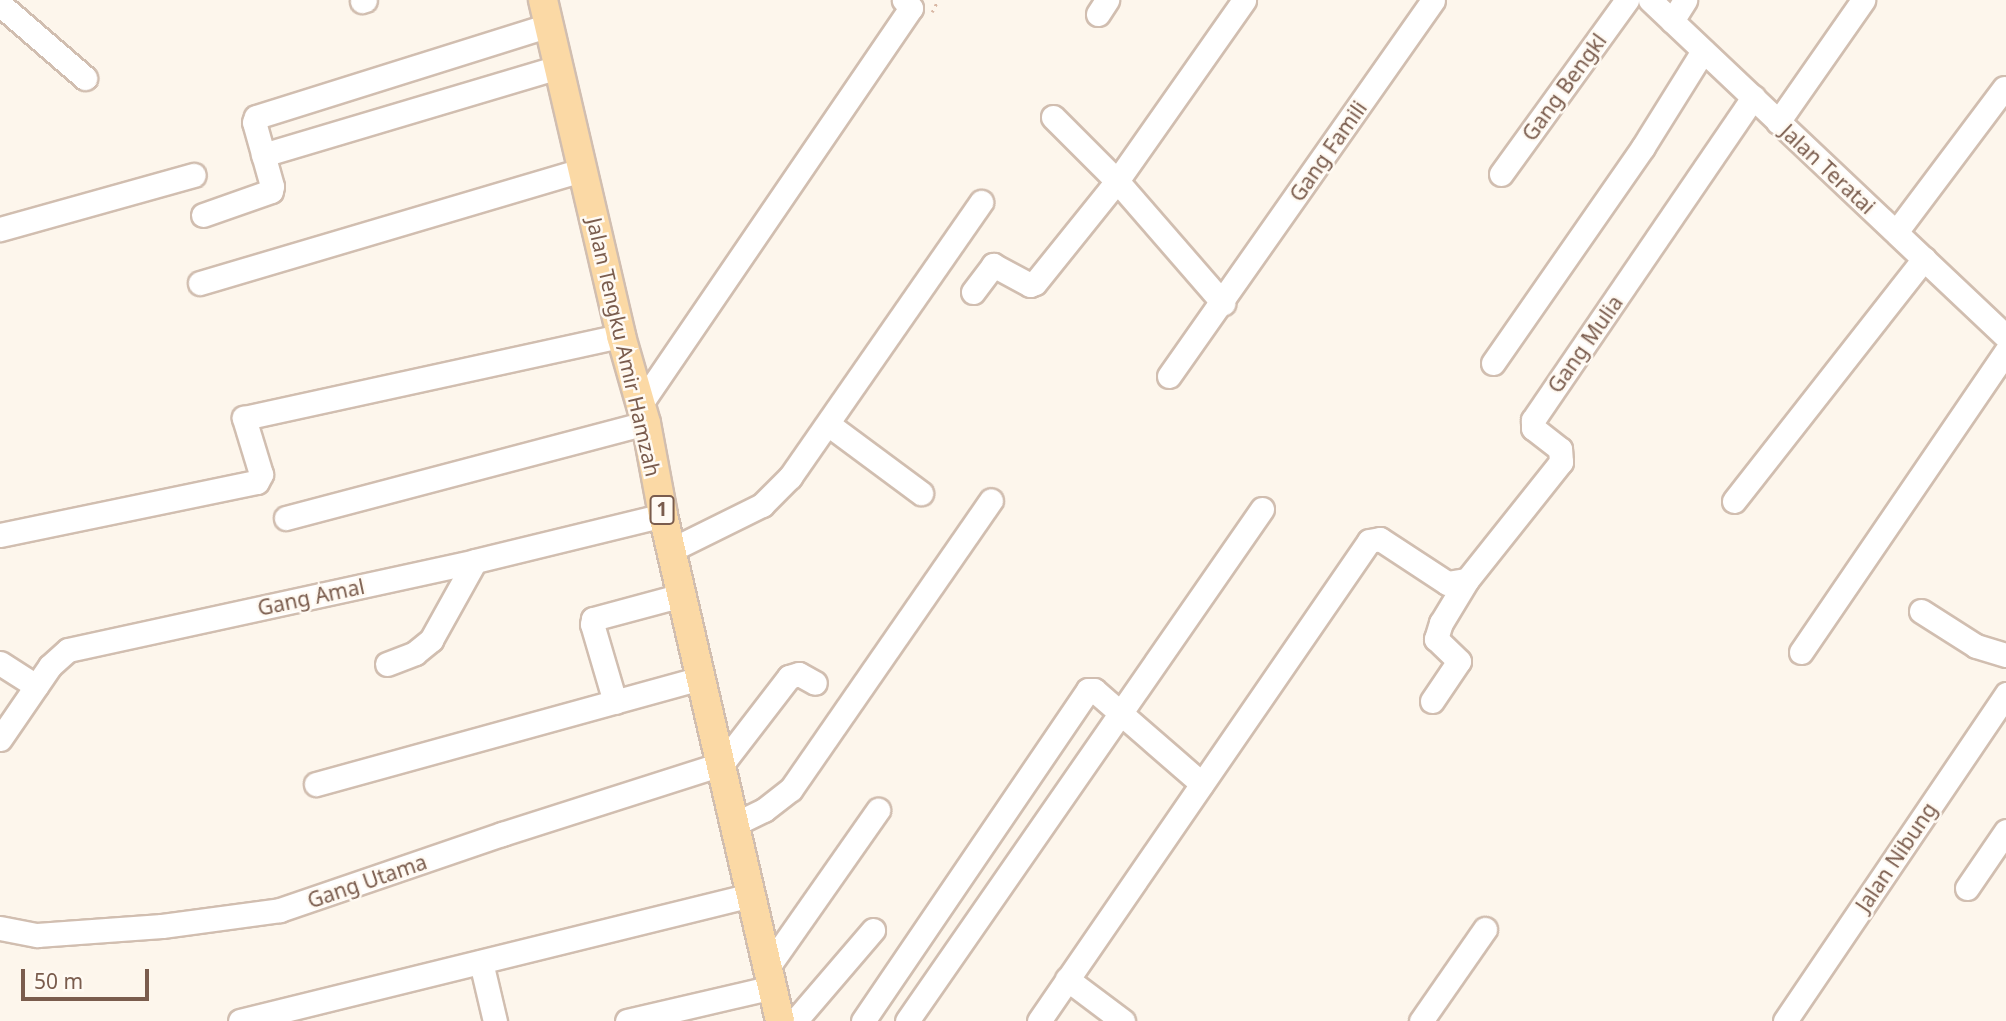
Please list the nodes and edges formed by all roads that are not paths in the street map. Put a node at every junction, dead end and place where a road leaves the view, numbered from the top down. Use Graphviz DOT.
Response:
graph roads {
  1 [pos="904,0"];
  2 [pos="1244,0"];
  3 [pos="1433,0"];
  4 [pos="1627,0"];
  5 [pos="1650,0"];
  6 [pos="1685,0"];
  7 [pos="1863,0"];
  8 [pos="3,5"];
  9 [pos="546,13"];
  10 [pos="1672,21"];
  11 [pos="1703,51"];
  12 [pos="559,67"];
  13 [pos="85,78"];
  14 [pos="2004,88"];
  15 [pos="1753,97"];
  16 [pos="1053,117"];
  17 [pos="1778,122"];
  18 [pos="263,155"];
  19 [pos="582,170"];
  20 [pos="1501,174"];
  21 [pos="194,175"];
  22 [pos="1117,181"];
  23 [pos="981,202"];
  24 [pos="203,215"];
  25 [pos="0,229"];
  26 [pos="1896,232"];
  27 [pos="1924,258"];
  28 [pos="200,283"];
  29 [pos="973,292"];
  30 [pos="1223,303"];
  31 [pos="621,336"];
  32 [pos="2006,337"];
  33 [pos="2006,351"];
  34 [pos="1493,363"];
  35 [pos="1169,376"];
  36 [pos="644,413"];
  37 [pos="828,424"];
  38 [pos="921,493"];
  39 [pos="991,500"];
  40 [pos="1734,501"];
  41 [pos="1262,509"];
  42 [pos="663,516"];
  43 [pos="286,518"];
  44 [pos="0,535"];
  45 [pos="671,550"];
  46 [pos="475,561"];
  47 [pos="1467,580"];
  48 [pos="682,596"];
  49 [pos="1921,611"];
  50 [pos="1801,652"];
  51 [pos="2006,655"];
  52 [pos="0,663"];
  53 [pos="387,664"];
  54 [pos="701,678"];
  55 [pos="815,683"];
  56 [pos="36,686"];
  57 [pos="2006,694"];
  58 [pos="1433,701"];
  59 [pos="615,702"];
  60 [pos="1122,714"];
  61 [pos="0,739"];
  62 [pos="722,764"];
  63 [pos="316,784"];
  64 [pos="1202,784"];
  65 [pos="878,810"];
  66 [pos="735,824"];
  67 [pos="2006,831"];
  68 [pos="1966,888"];
  69 [pos="751,895"];
  70 [pos="0,929"];
  71 [pos="1485,929"];
  72 [pos="873,930"];
  73 [pos="481,962"];
  74 [pos="770,977"];
  75 [pos="1067,979"];
  76 [pos="240,1021"];
  77 [pos="495,1021"];
  78 [pos="627,1021"];
  79 [pos="780,1021"];
  80 [pos="795,1021"];
  81 [pos="863,1021"];
  82 [pos="907,1021"];
  83 [pos="1039,1021"];
  84 [pos="1123,1021"];
  85 [pos="1421,1021"];
  86 [pos="1785,1021"];
  1 -- 36 [label="street"];
  2 -- 22 [label="street"];
  3 -- 30 [label="street, Gang Famili"];
  4 -- 20 [label="street, Gang Bengkl"];
  5 -- 10 [label="street, Jalan Teratai"];
  6 -- 10 [label="street"];
  7 -- 17 [label="street"];
  8 -- 13 [label="street"];
  9 -- 12 [label="main road, Jalan Tengku Amir Hamzah / 1"];
  9 -- 18 [label="street"];
  10 -- 11 [label="street, Jalan Teratai"];
  11 -- 15 [label="street, Jalan Teratai"];
  11 -- 34 [label="street"];
  12 -- 18 [label="street"];
  12 -- 19 [label="main road, Jalan Tengku Amir Hamzah / 1"];
  14 -- 26 [label="street"];
  15 -- 17 [label="street, Jalan Teratai"];
  15 -- 47 [label="street, Gang Mulia"];
  16 -- 22 [label="street"];
  17 -- 26 [label="street, Jalan Teratai"];
  18 -- 24 [label="street"];
  19 -- 28 [label="street"];
  19 -- 31 [label="main road, Jalan Tengku Amir Hamzah / 1"];
  21 -- 25 [label="street"];
  22 -- 29 [label="street"];
  22 -- 30 [label="street"];
  23 -- 37 [label="street"];
  26 -- 27 [label="street, Jalan Teratai"];
  27 -- 32 [label="street, Jalan Teratai"];
  27 -- 40 [label="street"];
  30 -- 35 [label="street, Gang Famili"];
  31 -- 36 [label="main road, Jalan Tengku Amir Hamzah / 1"];
  31 -- 44 [label="street"];
  33 -- 50 [label="street"];
  36 -- 42 [label="main road, Jalan Tengku Amir Hamzah / 1"];
  36 -- 43 [label="street"];
  37 -- 38 [label="street"];
  37 -- 45 [label="street"];
  39 -- 66 [label="street"];
  41 -- 60 [label="street"];
  42 -- 45 [label="main road, Jalan Tengku Amir Hamzah / 1"];
  42 -- 46 [label="street, Gang Amal"];
  45 -- 48 [label="main road, Jalan Tengku Amir Hamzah / 1"];
  46 -- 53 [label="street"];
  46 -- 56 [label="street, Gang Amal"];
  47 -- 58 [label="street"];
  47 -- 64 [label="street"];
  48 -- 54 [label="main road, Jalan Tengku Amir Hamzah / 1"];
  48 -- 59 [label="street"];
  49 -- 51 [label="street"];
  52 -- 56 [label="street"];
  54 -- 59 [label="street"];
  54 -- 62 [label="main road, Jalan Tengku Amir Hamzah / 1"];
  55 -- 62 [label="street"];
  56 -- 61 [label="street, Gang Amal"];
  57 -- 86 [label="street, Jalan Nibung"];
  59 -- 63 [label="street"];
  60 -- 64 [label="street"];
  60 -- 81 [label="street"];
  60 -- 82 [label="street"];
  62 -- 66 [label="main road, Jalan Tengku Amir Hamzah / 1"];
  62 -- 70 [label="street, Gang Utama"];
  64 -- 75 [label="street"];
  65 -- 74 [label="street"];
  66 -- 69 [label="main road, Jalan Tengku Amir Hamzah / 1"];
  67 -- 68 [label="street"];
  69 -- 73 [label="street"];
  69 -- 74 [label="main road, Jalan Tengku Amir Hamzah / 1"];
  71 -- 85 [label="street"];
  72 -- 80 [label="street"];
  73 -- 76 [label="street"];
  73 -- 77 [label="street"];
  74 -- 78 [label="street"];
  74 -- 79 [label="main road, Jalan Tengku Amir Hamzah / 1"];
  75 -- 83 [label="street"];
  75 -- 84 [label="street"];
}
